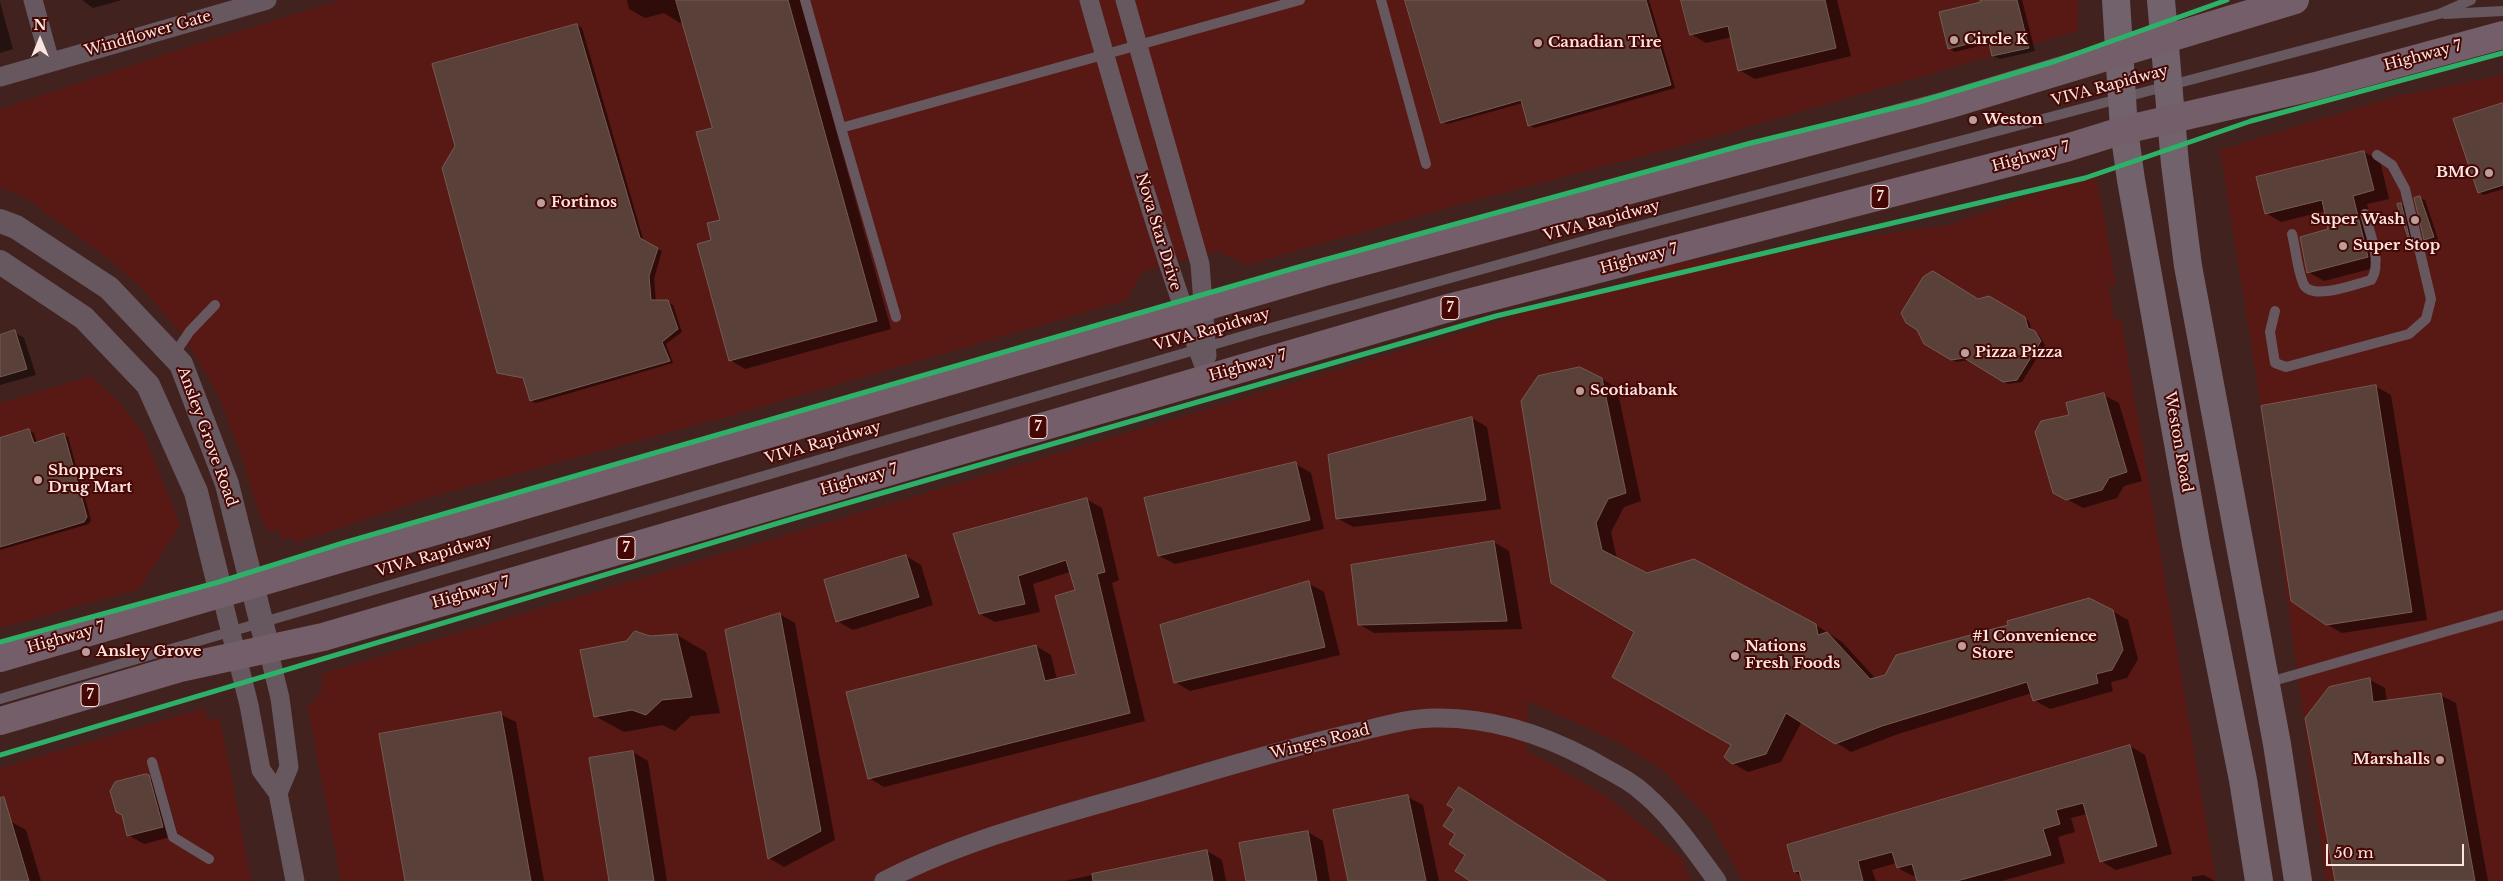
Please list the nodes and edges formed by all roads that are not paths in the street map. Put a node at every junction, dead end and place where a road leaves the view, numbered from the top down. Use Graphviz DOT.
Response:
graph roads {
  1 [pos="33,0"];
  2 [pos="267,0"];
  3 [pos="805,0"];
  4 [pos="1089,0"];
  5 [pos="1125,0"];
  6 [pos="1300,0"];
  7 [pos="1381,0"];
  8 [pos="2116,0"];
  9 [pos="2161,0"];
  10 [pos="2295,0"];
  11 [pos="2471,0"];
  12 [pos="2503,11"];
  13 [pos="2439,14"];
  14 [pos="2503,35"];
  15 [pos="2165,39"];
  16 [pos="1138,45"];
  17 [pos="1104,54"];
  18 [pos="2118,55"];
  19 [pos="50,62"];
  20 [pos="0,77"];
  21 [pos="2170,86"];
  22 [pos="2123,98"];
  23 [pos="2173,119"];
  24 [pos="841,128"];
  25 [pos="2124,130"];
  26 [pos="2377,155"];
  27 [pos="1426,164"];
  28 [pos="2365,214"];
  29 [pos="0,221"];
  30 [pos="2292,234"];
  31 [pos="0,262"];
  32 [pos="215,305"];
  33 [pos="1194,310"];
  34 [pos="2275,312"];
  35 [pos="896,317"];
  36 [pos="1202,348"];
  37 [pos="173,356"];
  38 [pos="1208,377"];
  39 [pos="253,584"];
  40 [pos="221,593"];
  41 [pos="2503,615"];
  42 [pos="262,622"];
  43 [pos="234,644"];
  44 [pos="268,649"];
  45 [pos="0,658"];
  46 [pos="2265,683"];
  47 [pos="0,699"];
  48 [pos="0,721"];
  49 [pos="152,762"];
  50 [pos="278,793"];
  51 [pos="209,859"];
  52 [pos="296,881"];
  53 [pos="884,881"];
  54 [pos="1717,881"];
  55 [pos="2259,881"];
  56 [pos="2298,881"];
  1 -- 19 [label="street"];
  2 -- 19 [label="street, Windflower Gate"];
  3 -- 24 [label="lane"];
  4 -- 17 [label="street, Nova Star Drive"];
  5 -- 16 [label="street, Nova Star Drive"];
  6 -- 16 [label="lane"];
  7 -- 27 [label="lane"];
  8 -- 18 [label="main road, Weston Road"];
  9 -- 15 [label="main road"];
  10 -- 15 [label="main road, Highway 7"];
  11 -- 13 [label="lane, VIVA Rapidway"];
  12 -- 13 [label="lane, VIVA Rapidway"];
  13 -- 21 [label="lane, VIVA Rapidway"];
  14 -- 23 [label="main road, Highway 7 / 7"];
  15 -- 18 [label="main road, Highway 7"];
  15 -- 21 [label="main road"];
  16 -- 17 [label="lane"];
  16 -- 33 [label="street, Nova Star Drive"];
  17 -- 24 [label="lane"];
  17 -- 33 [label="street, Nova Star Drive"];
  18 -- 22 [label="main road, Weston Road"];
  18 -- 33 [label="main road, Highway 7"];
  19 -- 20 [label="street, Windflower Gate"];
  21 -- 22 [label="lane, VIVA Rapidway"];
  21 -- 23 [label="main road"];
  22 -- 25 [label="main road, Weston Road"];
  22 -- 36 [label="lane, VIVA Rapidway"];
  23 -- 25 [label="main road, Highway 7 / 7"];
  23 -- 46 [label="main road"];
  24 -- 35 [label="lane"];
  25 -- 38 [label="main road, Highway 7 / 7"];
  25 -- 55 [label="main road, Weston Road"];
  26 -- 34 [label="lane"];
  28 -- 30 [label="lane"];
  29 -- 37 [label="street, Ansley Grove Road"];
  31 -- 40 [label="street, Ansley Grove Road"];
  32 -- 37 [label="lane"];
  33 -- 36 [label="street, Nova Star Drive"];
  33 -- 39 [label="main road, Highway 7"];
  36 -- 38 [label="street, Nova Star Drive"];
  36 -- 42 [label="lane, VIVA Rapidway"];
  37 -- 39 [label="street, Ansley Grove Road"];
  38 -- 44 [label="main road, Highway 7 / 7"];
  39 -- 40 [label="main road, Highway 7"];
  39 -- 42 [label="street, Ansley Grove Road"];
  40 -- 43 [label="street"];
  40 -- 45 [label="main road, Highway 7"];
  41 -- 46 [label="lane"];
  42 -- 43 [label="lane, VIVA Rapidway"];
  42 -- 44 [label="street, Ansley Grove Road"];
  43 -- 44 [label="main road, Highway 7 / 7"];
  43 -- 47 [label="lane, VIVA Rapidway"];
  43 -- 48 [label="main road, Highway 7 / 7"];
  43 -- 50 [label="street"];
  44 -- 50 [label="street"];
  46 -- 56 [label="main road"];
  49 -- 51 [label="lane"];
  50 -- 52 [label="street"];
  53 -- 54 [label="street, Winges Road"];
}
